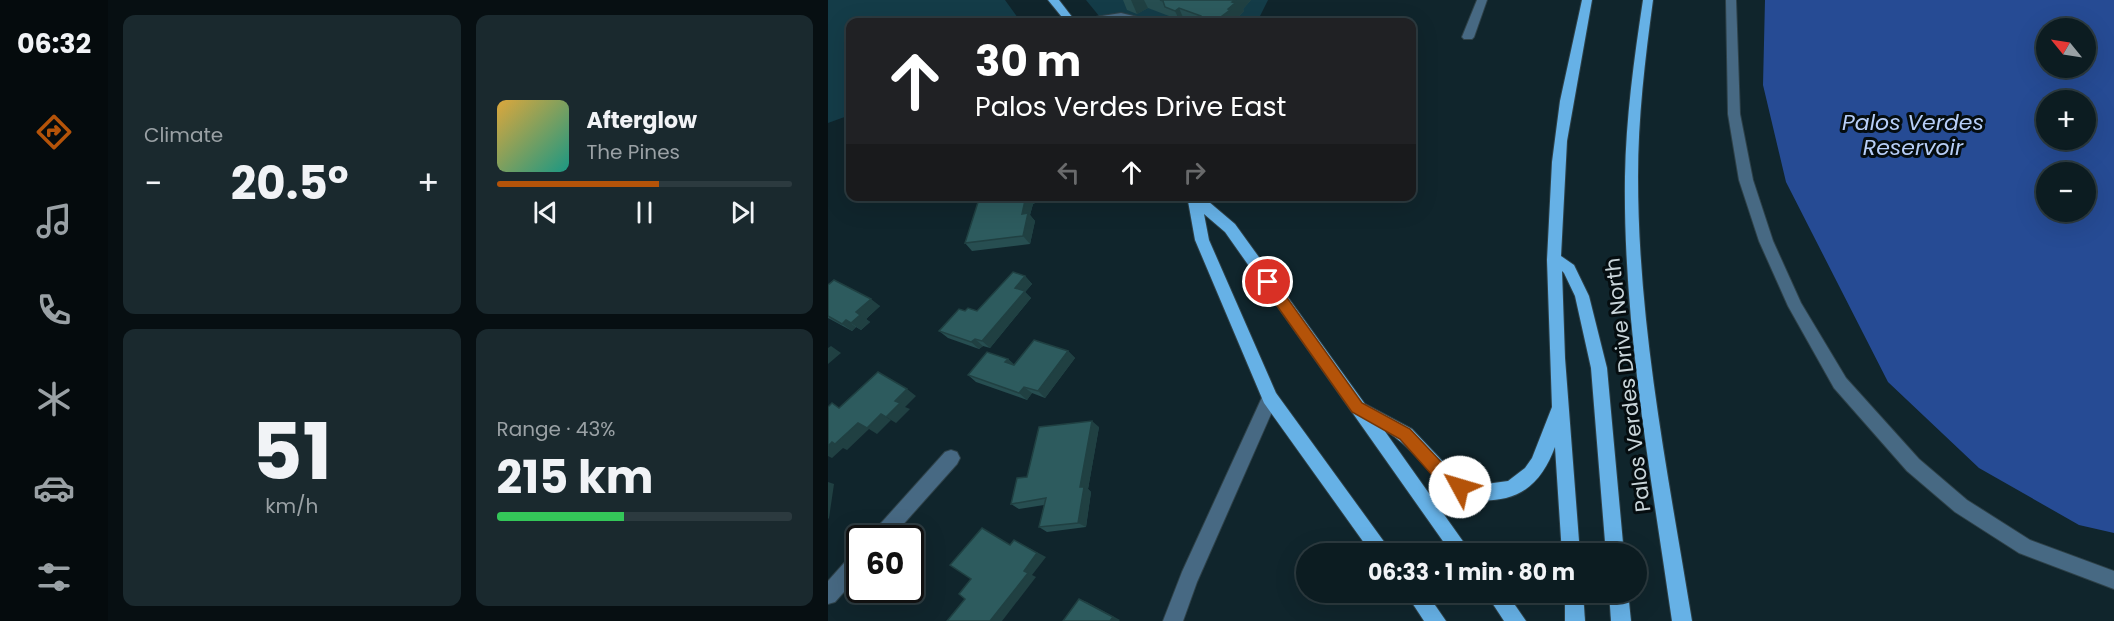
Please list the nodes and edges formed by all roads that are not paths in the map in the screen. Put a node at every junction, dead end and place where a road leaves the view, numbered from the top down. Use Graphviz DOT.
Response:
graph roads {
  1 [pos="1053,0"];
  2 [pos="1482,0"];
  3 [pos="1587,0"];
  4 [pos="1648,0"];
  5 [pos="1731,0"];
  6 [pos="1068,18"];
  7 [pos="1108,18"];
  8 [pos="1129,18"];
  9 [pos="1468,37"];
  10 [pos="1193,201"];
  11 [pos="1196,201"];
  12 [pos="1555,259"];
  13 [pos="1270,398"];
  14 [pos="1560,403"];
  15 [pos="1357,407"];
  16 [pos="951,458"];
  17 [pos="891,525"];
  18 [pos="1376,543"];
  19 [pos="1455,543"];
  20 [pos="1570,543"];
  21 [pos="1614,543"];
  22 [pos="846,575"];
  23 [pos="2114,580"];
  24 [pos="828,595"];
  25 [pos="1422,603"];
  26 [pos="1502,603"];
  27 [pos="1574,603"];
  28 [pos="1619,603"];
  29 [pos="1173,621"];
  30 [pos="1436,621"];
  31 [pos="1516,621"];
  32 [pos="1575,621"];
  33 [pos="1621,621"];
  34 [pos="1682,621"];
  1 -- 6 [label="main road"];
  2 -- 9 [label="street"];
  3 -- 12 [label="main road"];
  4 -- 34 [label="main road, Palos Verdes Drive North"];
  5 -- 23 [label="street"];
  7 -- 8 [label="street"];
  10 -- 13 [label="main road"];
  11 -- 15 [label="main road"];
  12 -- 14 [label="main road"];
  12 -- 21 [label="main road"];
  13 -- 18 [label="main road"];
  13 -- 29 [label="street"];
  14 -- 15 [label="main road"];
  14 -- 20 [label="main road"];
  15 -- 19 [label="main road"];
  16 -- 17 [label="street"];
  22 -- 24 [label="street"];
  25 -- 30 [label="main road"];
  26 -- 31 [label="main road"];
  27 -- 32 [label="main road"];
  28 -- 33 [label="main road"];
}
